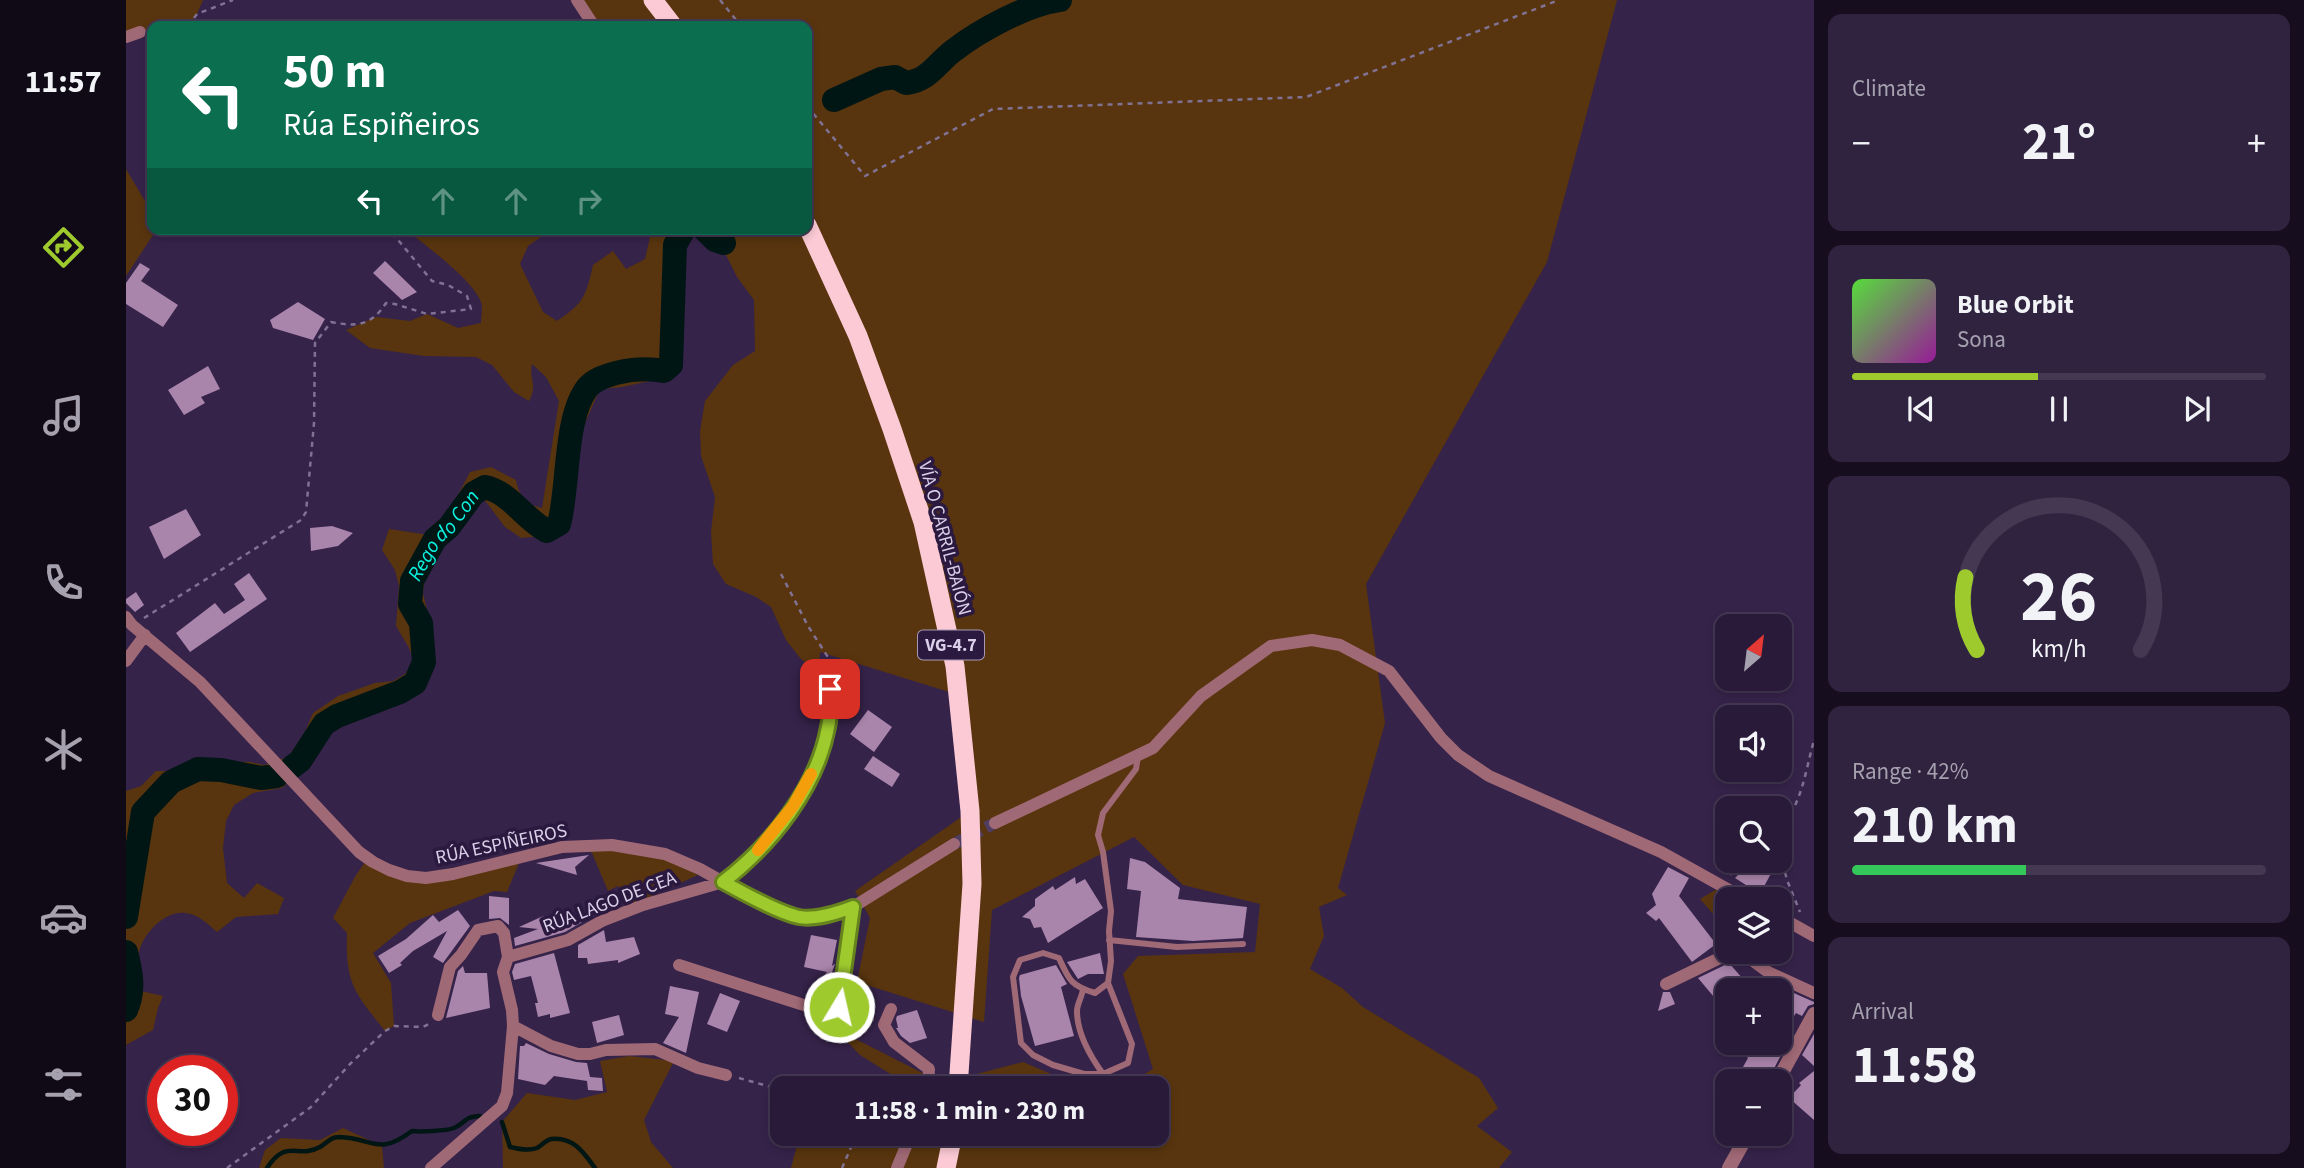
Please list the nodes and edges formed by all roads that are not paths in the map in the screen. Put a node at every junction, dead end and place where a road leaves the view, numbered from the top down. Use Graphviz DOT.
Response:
graph roads {
  1 [pos="577,0"];
  2 [pos="653,0"];
  3 [pos="591,21"];
  4 [pos="669,21"];
  5 [pos="140,32"];
  6 [pos="126,37"];
  7 [pos="812,235"];
  8 [pos="129,621"];
  9 [pos="145,635"];
  10 [pos="126,661"];
  11 [pos="838,675"];
  12 [pos="1138,755"];
  13 [pos="995,823"];
  14 [pos="954,844"];
  15 [pos="723,882"];
  16 [pos="1724,887"];
  17 [pos="853,907"];
  18 [pos="1792,924"];
  19 [pos="1808,933"];
  20 [pos="1109,940"];
  21 [pos="1243,944"];
  22 [pos="508,957"];
  23 [pos="1715,960"];
  24 [pos="1757,964"];
  25 [pos="679,965"];
  26 [pos="1108,983"];
  27 [pos="1666,984"];
  28 [pos="1083,989"];
  29 [pos="1814,993"];
  30 [pos="891,1009"];
  31 [pos="1814,1014"];
  32 [pos="438,1015"];
  33 [pos="513,1026"];
  34 [pos="1784,1069"];
  35 [pos="1103,1074"];
  36 [pos="726,1075"];
  37 [pos="929,1076"];
  38 [pos="959,1076"];
  39 [pos="906,1146"];
  40 [pos="951,1146"];
  41 [pos="1741,1146"];
  42 [pos="430,1168"];
  43 [pos="897,1168"];
  44 [pos="946,1168"];
  45 [pos="1729,1168"];
  1 -- 3 [label="street"];
  2 -- 4 [label="highway"];
  5 -- 6 [label="street"];
  7 -- 38 [label="highway, VÍA O CARRIL-BAIÓN / VG-4.7"];
  8 -- 9 [label="street, RÚA ESPIÑEIROS"];
  9 -- 10 [label="street"];
  9 -- 15 [label="street, RÚA ESPIÑEIROS"];
  11 -- 15 [label="street, RÚA LAGO DE CEA"];
  12 -- 13 [label="street"];
  12 -- 16 [label="street"];
  12 -- 20 [label="lane"];
  14 -- 17 [label="street, RÚA ESPIÑEIROS"];
  15 -- 17 [label="street, RÚA ESPIÑEIROS"];
  15 -- 22 [label="street, RÚA LAGO DE CEA"];
  17 -- 25 [label="street"];
  18 -- 19 [label="street"];
  20 -- 21 [label="lane"];
  20 -- 26 [label="lane"];
  22 -- 32 [label="street"];
  22 -- 33 [label="street"];
  23 -- 27 [label="street"];
  24 -- 29 [label="street"];
  26 -- 28 [label="lane"];
  26 -- 35 [label="lane"];
  28 -- 35 [label="lane"];
  28 -- 35 [label="lane"];
  30 -- 37 [label="street"];
  31 -- 34 [label="street"];
  33 -- 36 [label="street"];
  33 -- 42 [label="street"];
  39 -- 43 [label="street"];
  40 -- 44 [label="highway"];
  41 -- 45 [label="street"];
}
